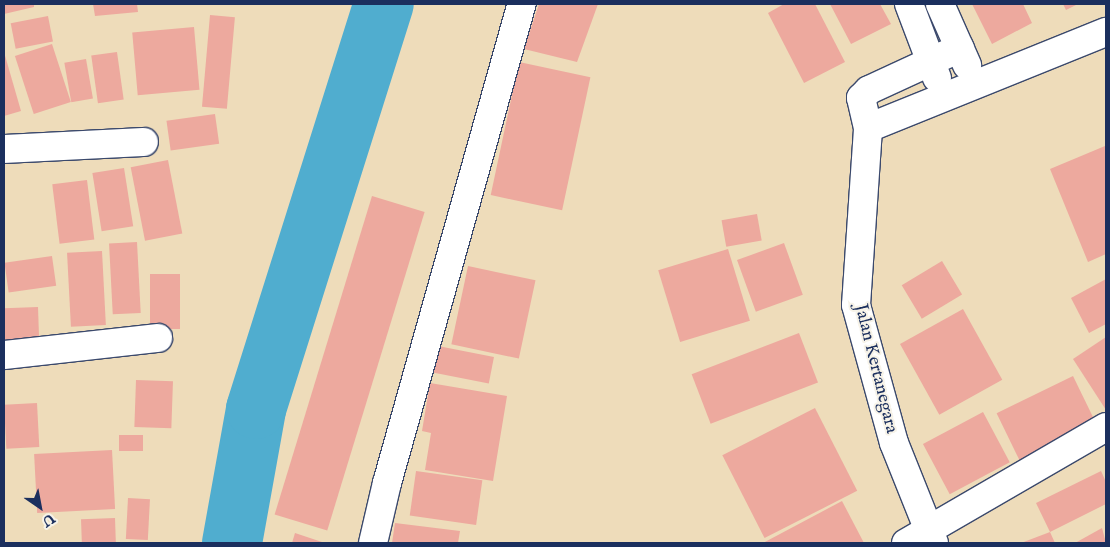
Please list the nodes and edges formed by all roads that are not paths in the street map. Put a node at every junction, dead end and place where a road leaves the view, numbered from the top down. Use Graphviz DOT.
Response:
graph roads {
  1 [pos="522,4"];
  2 [pos="909,4"];
  3 [pos="940,4"];
  4 [pos="1106,32"];
  5 [pos="960,48"];
  6 [pos="930,61"];
  7 [pos="974,83"];
  8 [pos="944,96"];
  9 [pos="868,128"];
  10 [pos="144,142"];
  11 [pos="4,149"];
  12 [pos="158,338"];
  13 [pos="4,355"];
  14 [pos="1106,427"];
  15 [pos="923,539"];
  16 [pos="373,543"];
  1 -- 16 [label="street"];
  2 -- 6 [label="street"];
  3 -- 5 [label="street"];
  4 -- 7 [label="street"];
  5 -- 6 [label="street"];
  5 -- 7 [label="street"];
  6 -- 8 [label="street"];
  6 -- 9 [label="street, Jalan Kertanegara"];
  7 -- 8 [label="street"];
  8 -- 9 [label="street"];
  9 -- 15 [label="street, Jalan Kertanegara"];
  10 -- 11 [label="street"];
  12 -- 13 [label="street"];
  14 -- 15 [label="street"];
}
